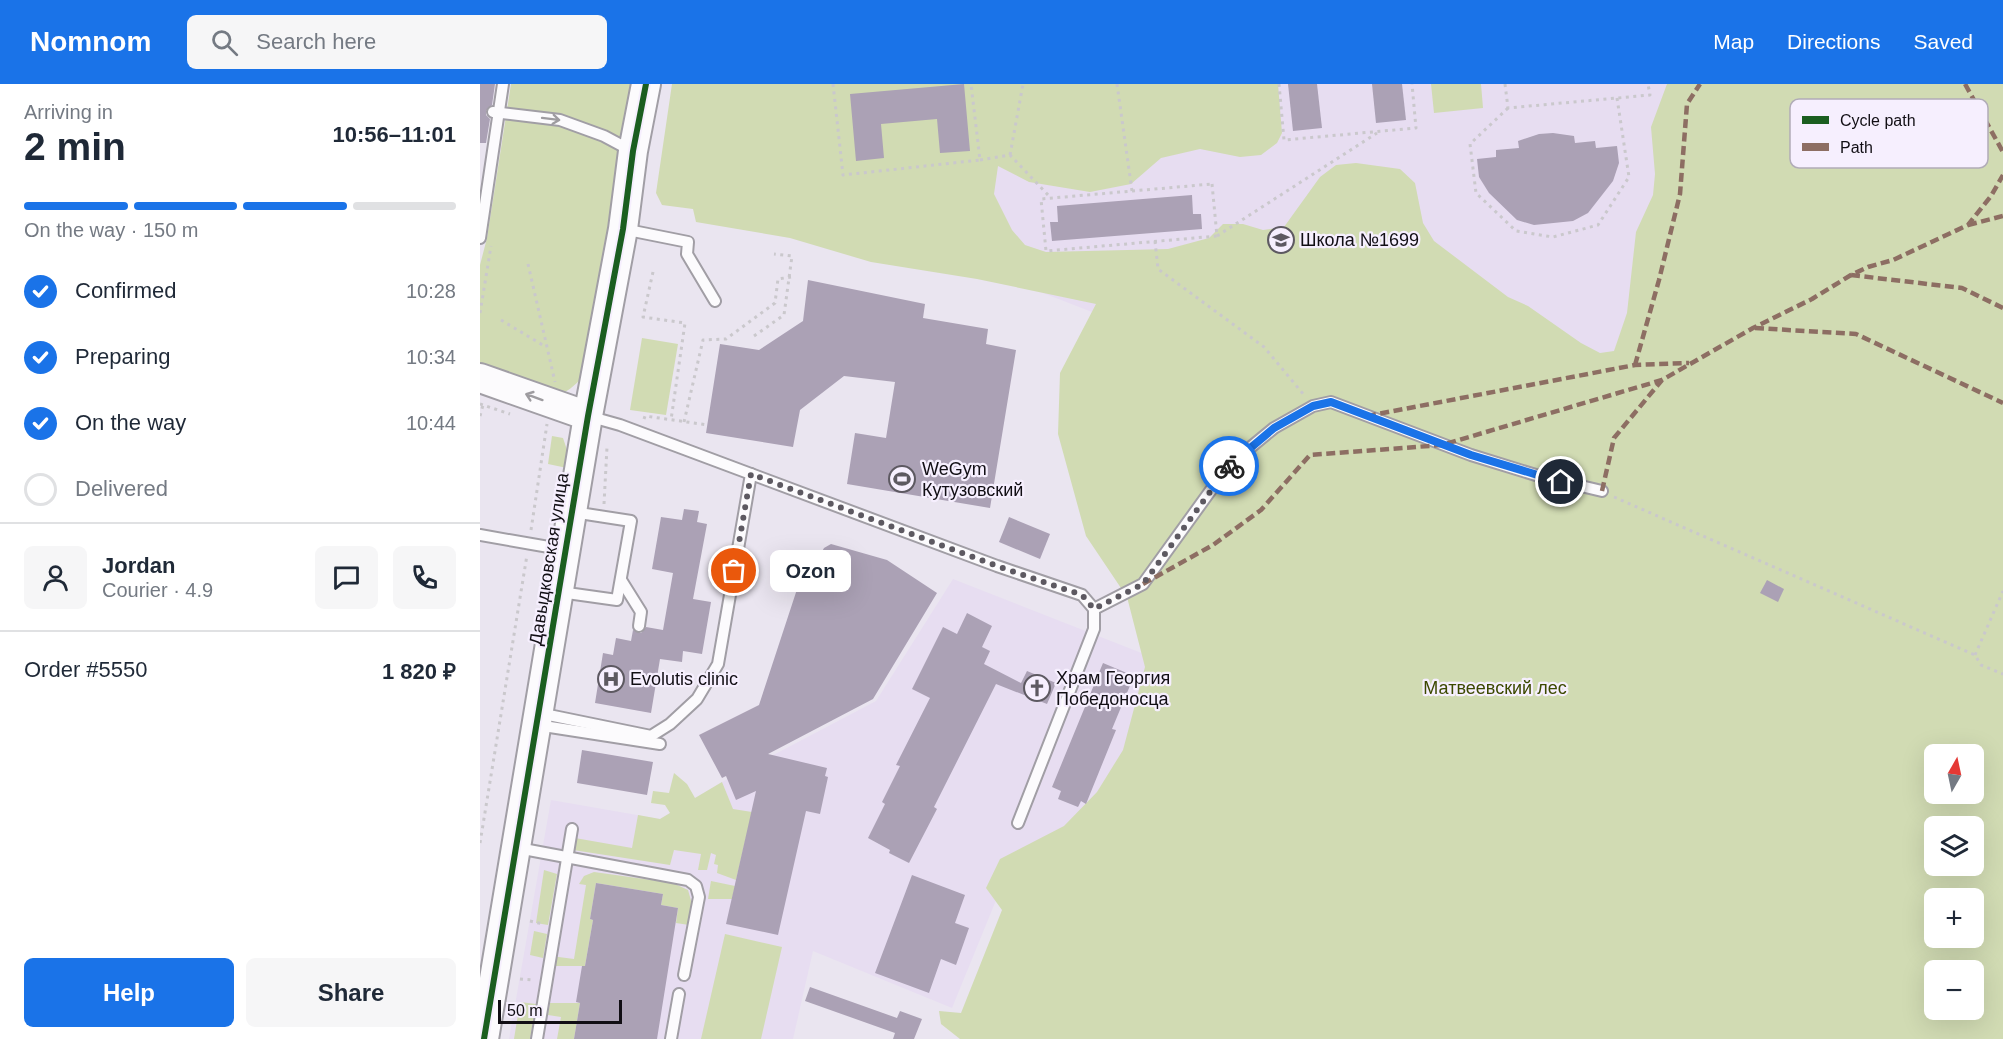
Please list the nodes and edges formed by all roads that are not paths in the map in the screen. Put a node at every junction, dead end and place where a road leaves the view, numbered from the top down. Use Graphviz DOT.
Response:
graph roads {
  1 [pos="503,84"];
  2 [pos="646,84"];
  3 [pos="496,113"];
  4 [pos="633,151"];
  5 [pos="623,229"];
  6 [pos="480,238"];
  7 [pos="715,301"];
  8 [pos="482,392"];
  9 [pos="588,416"];
  10 [pos="751,474"];
  11 [pos="1602,491"];
  12 [pos="572,512"];
  13 [pos="480,535"];
  14 [pos="566,550"];
  15 [pos="621,580"];
  16 [pos="559,591"];
  17 [pos="1094,609"];
  18 [pos="639,626"];
  19 [pos="538,719"];
  20 [pos="660,744"];
  21 [pos="1018,823"];
  22 [pos="572,829"];
  23 [pos="517,848"];
  24 [pos="567,858"];
  25 [pos="684,975"];
  26 [pos="679,994"];
  27 [pos="484,1039"];
  28 [pos="537,1039"];
  29 [pos="671,1039"];
  1 -- 3 [label="lane"];
  2 -- 4 [label="street, Давыдковская улица"];
  3 -- 4 [label="lane, one-way"];
  3 -- 6 [label="lane"];
  4 -- 5 [label="street, Давыдковская улица"];
  5 -- 7 [label="lane"];
  5 -- 9 [label="street, Давыдковская улица"];
  9 -- 8 [label="street, one-way"];
  9 -- 10 [label="lane"];
  9 -- 12 [label="street, Давыдковская улица"];
  10 -- 17 [label="lane"];
  10 -- 19 [label="lane"];
  11 -- 17 [label="lane"];
  12 -- 14 [label="street, Давыдковская улица"];
  12 -- 15 [label="lane"];
  13 -- 14 [label="lane"];
  14 -- 16 [label="street, Давыдковская улица"];
  15 -- 16 [label="lane"];
  15 -- 18 [label="lane"];
  16 -- 19 [label="street, Давыдковская улица"];
  17 -- 21 [label="lane"];
  19 -- 20 [label="lane"];
  19 -- 23 [label="street, Давыдковская улица"];
  22 -- 24 [label="lane"];
  23 -- 24 [label="lane"];
  23 -- 27 [label="street, Давыдковская улица"];
  24 -- 25 [label="lane"];
  24 -- 28 [label="lane"];
  26 -- 29 [label="lane"];
}
